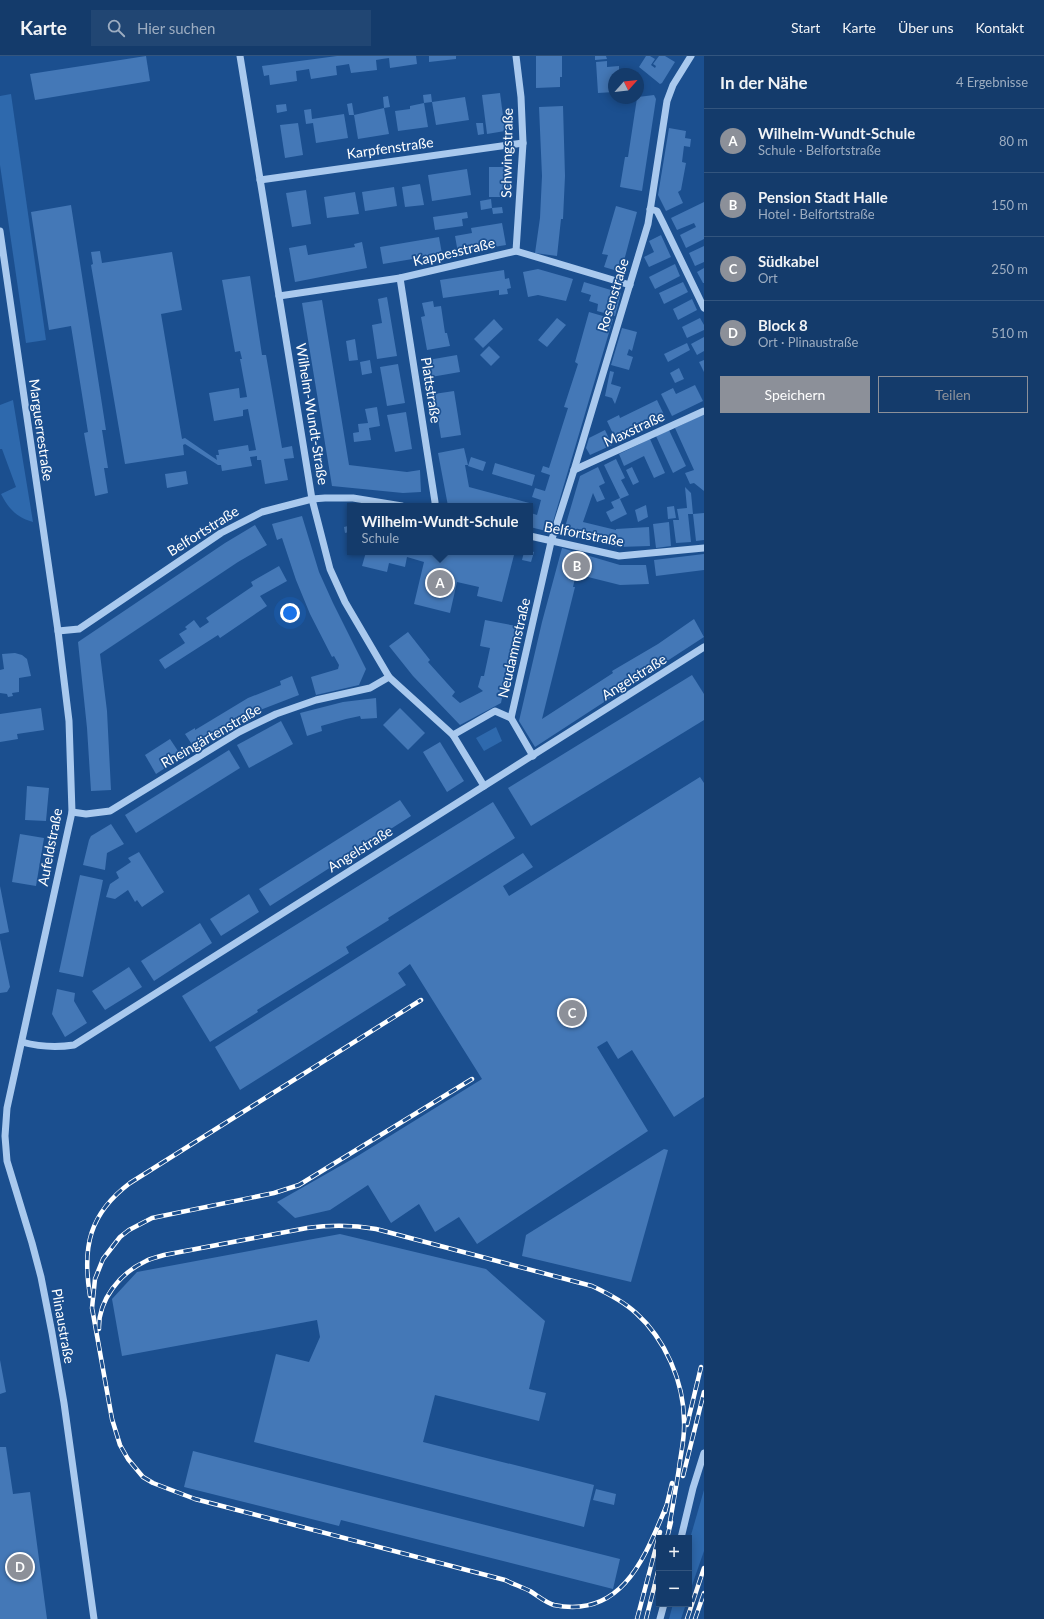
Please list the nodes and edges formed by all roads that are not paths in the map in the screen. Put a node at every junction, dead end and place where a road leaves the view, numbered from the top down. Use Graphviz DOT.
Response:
graph roads {
  1 [pos="240,56"];
  2 [pos="516,56"];
  3 [pos="691,56"];
  4 [pos="523,143"];
  5 [pos="260,180"];
  6 [pos="650,209"];
  7 [pos="0,231"];
  8 [pos="516,251"];
  9 [pos="400,278"];
  10 [pos="630,285"];
  11 [pos="279,296"];
  12 [pos="704,308"];
  13 [pos="704,411"];
  14 [pos="574,470"];
  15 [pos="312,499"];
  16 [pos="384,503"];
  17 [pos="435,503"];
  18 [pos="533,537"];
  19 [pos="551,542"];
  20 [pos="704,548"];
  21 [pos="58,631"];
  22 [pos="704,648"];
  23 [pos="389,677"];
  24 [pos="511,718"];
  25 [pos="453,734"];
  26 [pos="533,756"];
  27 [pos="484,786"];
  28 [pos="72,812"];
  29 [pos="22,1042"];
  30 [pos="704,1453"];
  31 [pos="681,1535"];
  32 [pos="663,1607"];
  33 [pos="94,1619"];
  34 [pos="660,1619"];
  1 -- 5 [label="street, Wilhelm-Wundt-Straße"];
  2 -- 4 [label="street, Schwingstraße"];
  3 -- 6 [label="street, Rosenstraße"];
  4 -- 5 [label="street, Karpfenstraße"];
  4 -- 8 [label="street, Schwingstraße"];
  5 -- 11 [label="street, Wilhelm-Wundt-Straße"];
  6 -- 10 [label="street, Rosenstraße"];
  6 -- 12 [label="street"];
  7 -- 21 [label="street, Marguerrestraße"];
  8 -- 9 [label="street, Kappesstraße"];
  8 -- 10 [label="street, Kappesstraße"];
  9 -- 11 [label="street, Kappesstraße"];
  9 -- 17 [label="street, Plattstraße"];
  10 -- 14 [label="street, Rosenstraße"];
  11 -- 15 [label="street, Wilhelm-Wundt-Straße"];
  13 -- 14 [label="street, Maxstraße"];
  14 -- 19 [label="street, Rosenstraße"];
  15 -- 16 [label="street, Belfortstraße"];
  15 -- 21 [label="street, Belfortstraße"];
  15 -- 23 [label="street, Wilhelm-Wundt-Straße"];
  18 -- 19 [label="street, Belfortstraße"];
  19 -- 20 [label="street, Belfortstraße"];
  19 -- 24 [label="street, Neudammstraße"];
  21 -- 28 [label="street, Aufeldstraße"];
  22 -- 26 [label="street, Angelstraße"];
  23 -- 25 [label="street, Wilhelm-Wundt-Straße"];
  23 -- 28 [label="street, Rheingärtenstraße"];
  24 -- 25 [label="street"];
  24 -- 26 [label="street, Neudammstraße"];
  25 -- 27 [label="street, Wilhelm-Wundt-Straße"];
  26 -- 27 [label="street, Angelstraße"];
  27 -- 29 [label="street, Angelstraße"];
  28 -- 29 [label="street, Aufeldstraße"];
  29 -- 33 [label="street, Plinaustraße"];
  30 -- 31 [label="street"];
  32 -- 34 [label="street"];
}
